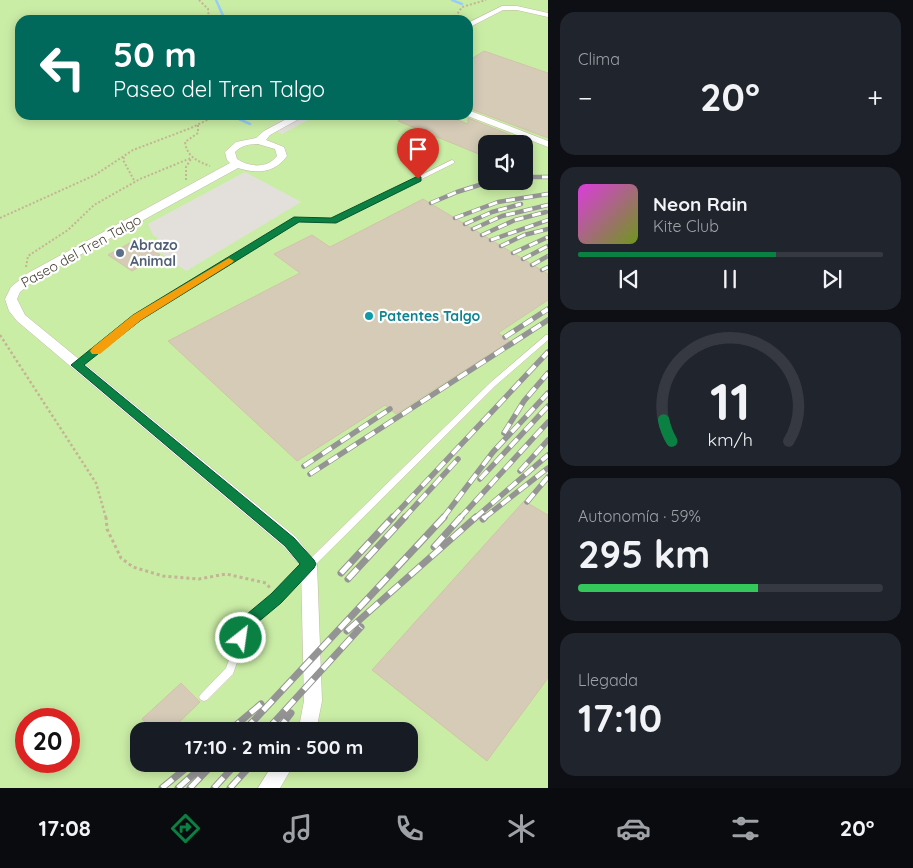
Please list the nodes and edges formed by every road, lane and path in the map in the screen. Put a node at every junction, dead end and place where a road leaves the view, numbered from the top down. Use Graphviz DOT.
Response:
graph roads {
  1 [pos="199,0"];
  2 [pos="486,0"];
  3 [pos="208,15"];
  4 [pos="457,15"];
  5 [pos="548,15"];
  6 [pos="473,23"];
  7 [pos="473,115"];
  8 [pos="208,120"];
  9 [pos="291,120"];
  10 [pos="198,125"];
  11 [pos="259,140"];
  12 [pos="548,144"];
  13 [pos="124,157"];
  14 [pos="191,158"];
  15 [pos="452,162"];
  16 [pos="237,164"];
  17 [pos="220,174"];
  18 [pos="135,182"];
  19 [pos="191,190"];
  20 [pos="0,218"];
  21 [pos="32,276"];
  22 [pos="0,335"];
  23 [pos="548,337"];
  24 [pos="77,365"];
  25 [pos="309,564"];
  26 [pos="276,598"];
  27 [pos="204,697"];
  28 [pos="310,722"];
  29 [pos="278,772"];
  30 [pos="268,788"];
  1 -- 3 [label="path"];
  2 -- 4 [label="path"];
  5 -- 6 [label="street"];
  7 -- 12 [label="street"];
  8 -- 10 [label="path"];
  9 -- 11 [label="street"];
  10 -- 13 [label="path"];
  10 -- 14 [label="path"];
  11 -- 16 [label="street"];
  11 -- 16 [label="street"];
  13 -- 18 [label="path"];
  13 -- 20 [label="path"];
  14 -- 17 [label="path"];
  14 -- 18 [label="path"];
  14 -- 19 [label="path"];
  15 -- 24 [label="lane"];
  16 -- 17 [label="street, Paseo del Tren Talgo"];
  17 -- 19 [label="street, Paseo del Tren Talgo"];
  18 -- 21 [label="path"];
  19 -- 21 [label="street, Paseo del Tren Talgo"];
  21 -- 24 [label="street, Paseo del Tren Talgo"];
  22 -- 26 [label="path"];
  23 -- 25 [label="lane"];
  24 -- 25 [label="street, Paseo del Tren Talgo"];
  25 -- 26 [label="lane"];
  25 -- 28 [label="street"];
  26 -- 27 [label="lane"];
  29 -- 30 [label="street"];
}
